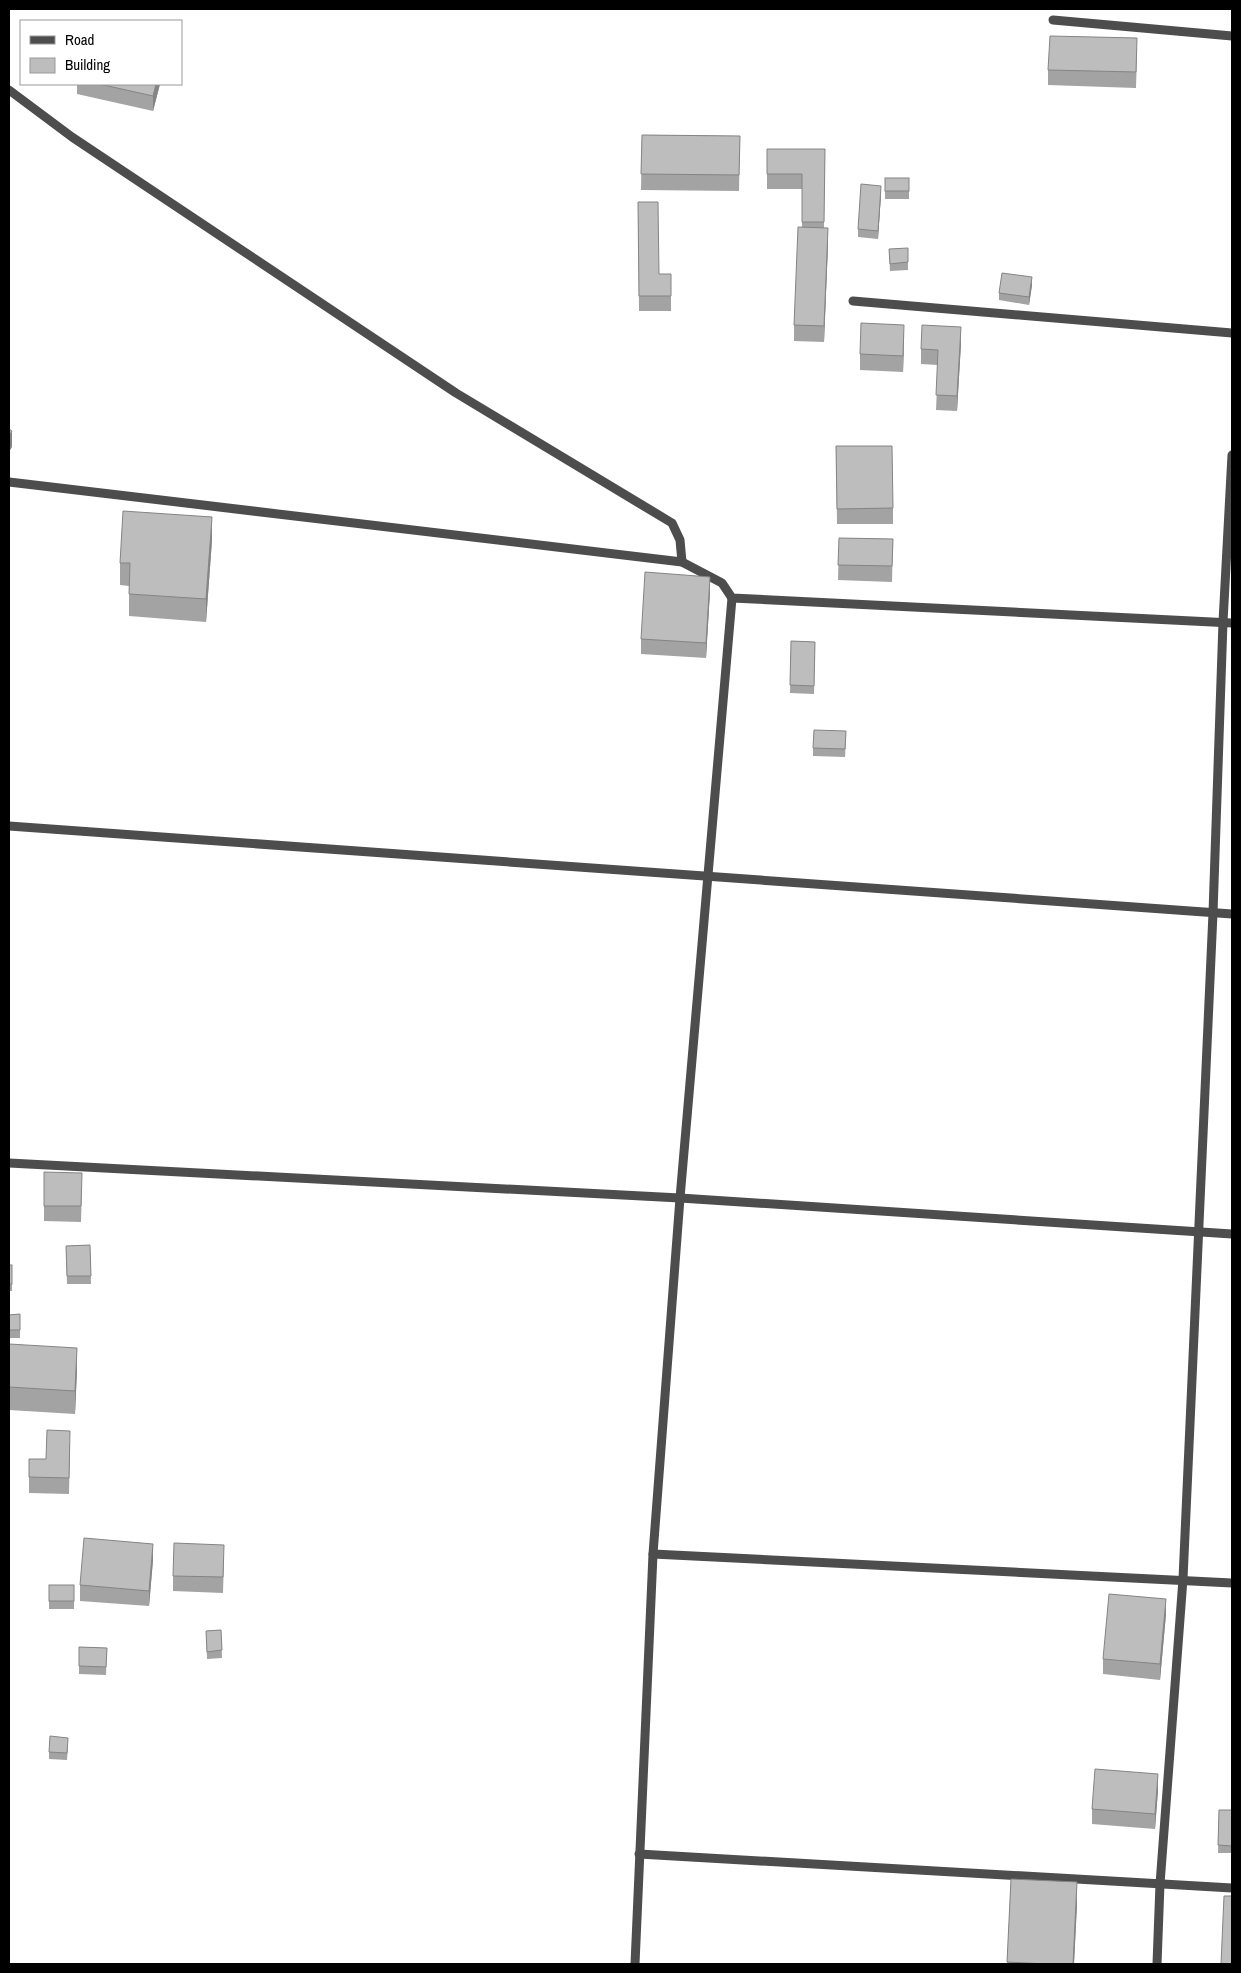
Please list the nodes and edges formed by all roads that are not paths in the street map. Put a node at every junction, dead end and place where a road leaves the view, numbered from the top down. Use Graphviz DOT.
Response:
graph roads {
  1 [pos="1053,20"];
  2 [pos="1232,36"];
  3 [pos="9,90"];
  4 [pos="853,301"];
  5 [pos="1232,333"];
  6 [pos="1232,455"];
  7 [pos="9,482"];
  8 [pos="682,562"];
  9 [pos="732,598"];
  10 [pos="1228,623"];
  11 [pos="9,826"];
  12 [pos="708,878"];
  13 [pos="1213,913"];
  14 [pos="1232,914"];
  15 [pos="9,1163"];
  16 [pos="680,1198"];
  17 [pos="1199,1231"];
  18 [pos="1232,1234"];
  19 [pos="654,1554"];
  20 [pos="1183,1580"];
  21 [pos="1232,1583"];
  22 [pos="639,1854"];
  23 [pos="1160,1884"];
  24 [pos="1232,1888"];
  25 [pos="635,1964"];
  26 [pos="1157,1964"];
  1 -- 2 [label="street"];
  3 -- 8 [label="street"];
  4 -- 5 [label="street"];
  6 -- 10 [label="street"];
  7 -- 8 [label="street"];
  8 -- 9 [label="street"];
  9 -- 10 [label="street"];
  9 -- 12 [label="street"];
  10 -- 13 [label="street"];
  11 -- 12 [label="street"];
  12 -- 13 [label="street"];
  12 -- 16 [label="street"];
  13 -- 14 [label="street"];
  13 -- 17 [label="street"];
  15 -- 16 [label="street"];
  16 -- 17 [label="street"];
  16 -- 19 [label="street"];
  17 -- 18 [label="street"];
  17 -- 20 [label="street"];
  19 -- 20 [label="street"];
  19 -- 22 [label="street"];
  20 -- 21 [label="street"];
  20 -- 23 [label="street"];
  22 -- 23 [label="street"];
  22 -- 25 [label="street"];
  23 -- 24 [label="street"];
  23 -- 26 [label="street"];
}
